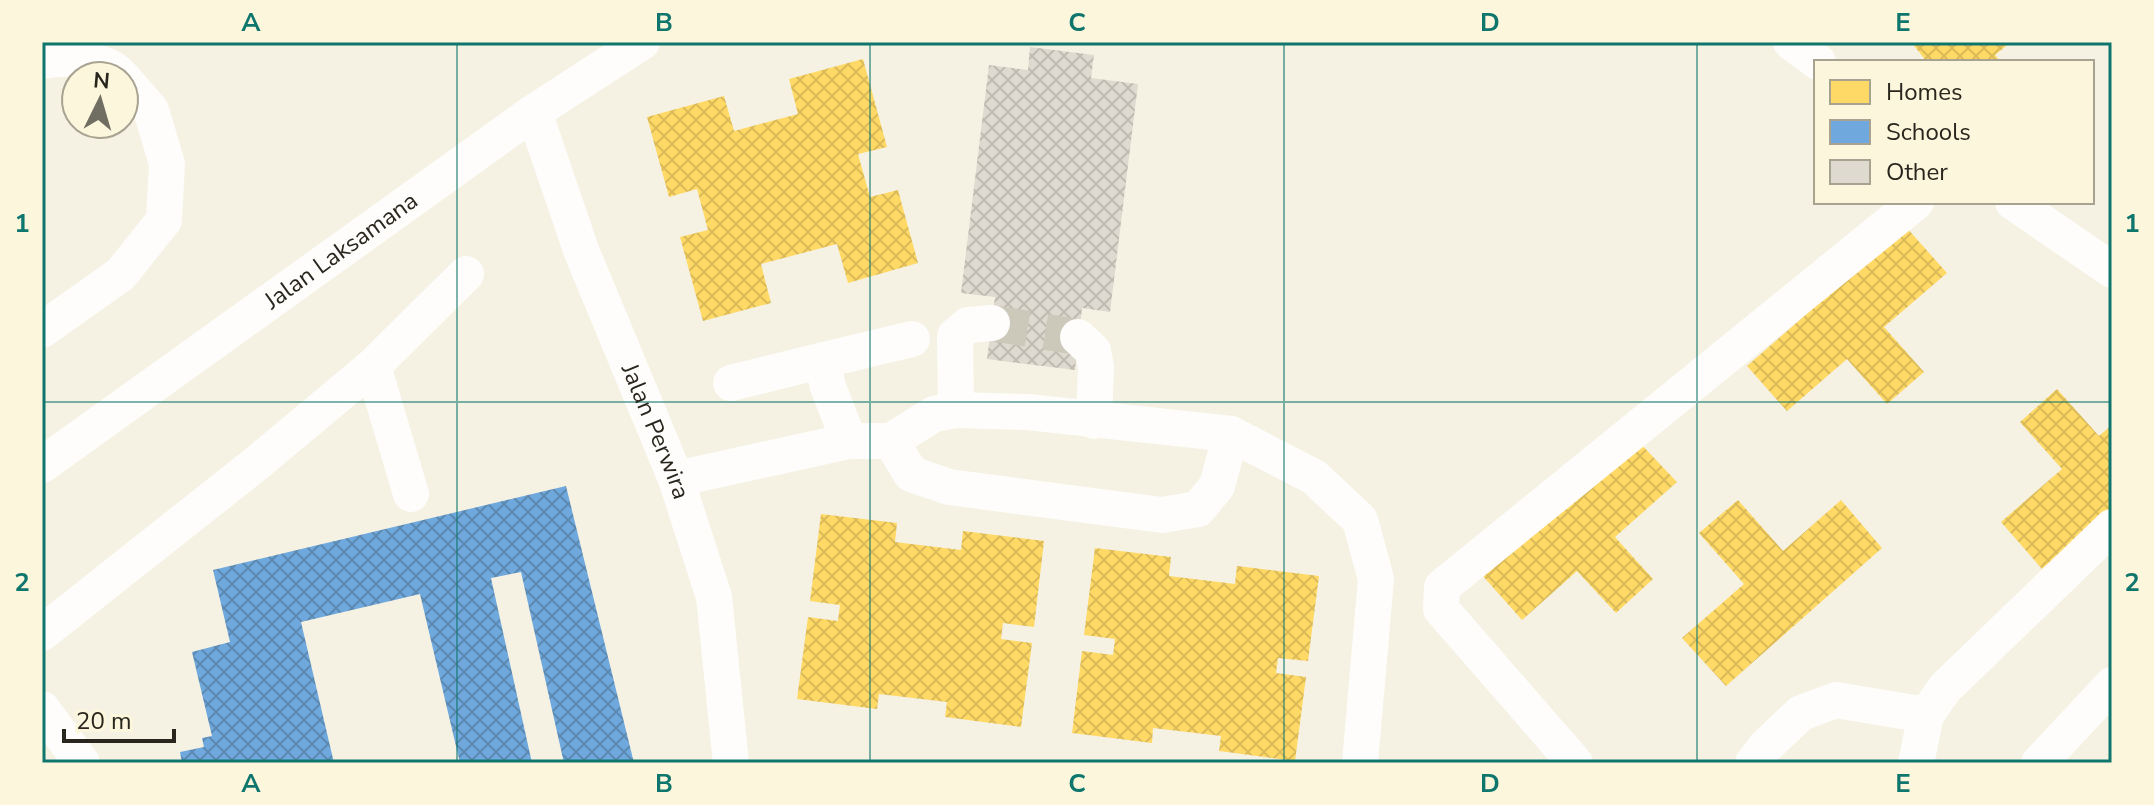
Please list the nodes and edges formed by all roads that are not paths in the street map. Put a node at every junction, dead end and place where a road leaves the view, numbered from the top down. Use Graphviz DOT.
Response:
graph roads {
  1 [pos="642,42"];
  2 [pos="1791,42"];
  3 [pos="78,60"];
  4 [pos="1815,60"];
  5 [pos="42,61"];
  6 [pos="140,98"];
  7 [pos="534,112"];
  8 [pos="1914,204"];
  9 [pos="2016,204"];
  10 [pos="2112,270"];
  11 [pos="466,274"];
  12 [pos="992,323"];
  13 [pos="42,330"];
  14 [pos="1078,337"];
  15 [pos="912,339"];
  16 [pos="824,360"];
  17 [pos="373,366"];
  18 [pos="731,383"];
  19 [pos="956,410"];
  20 [pos="1094,421"];
  21 [pos="1231,434"];
  22 [pos="849,441"];
  23 [pos="891,441"];
  24 [pos="42,465"];
  25 [pos="676,479"];
  26 [pos="411,494"];
  27 [pos="2112,527"];
  28 [pos="42,633"];
  29 [pos="2112,685"];
  30 [pos="42,709"];
  31 [pos="1924,747"];
  32 [pos="82,763"];
  33 [pos="731,763"];
  34 [pos="1360,763"];
  35 [pos="1575,763"];
  36 [pos="1753,763"];
  37 [pos="2039,763"];
  1 -- 7 [label="street, Jalan Laksamana"];
  2 -- 4 [label="street"];
  3 -- 5 [label="street"];
  6 -- 13 [label="street"];
  7 -- 24 [label="street, Jalan Laksamana"];
  7 -- 25 [label="street, Jalan Perwira"];
  8 -- 35 [label="street"];
  9 -- 10 [label="street"];
  11 -- 17 [label="street"];
  12 -- 19 [label="street"];
  14 -- 20 [label="street"];
  15 -- 16 [label="street"];
  16 -- 18 [label="street"];
  16 -- 22 [label="street"];
  17 -- 26 [label="street"];
  17 -- 28 [label="street"];
  19 -- 20 [label="street"];
  19 -- 23 [label="street"];
  20 -- 21 [label="street"];
  21 -- 23 [label="street"];
  21 -- 34 [label="street"];
  22 -- 23 [label="street"];
  22 -- 25 [label="street"];
  25 -- 33 [label="street, Jalan Perwira"];
  27 -- 31 [label="street"];
  29 -- 37 [label="street"];
  30 -- 32 [label="street"];
  31 -- 36 [label="street"];
}
